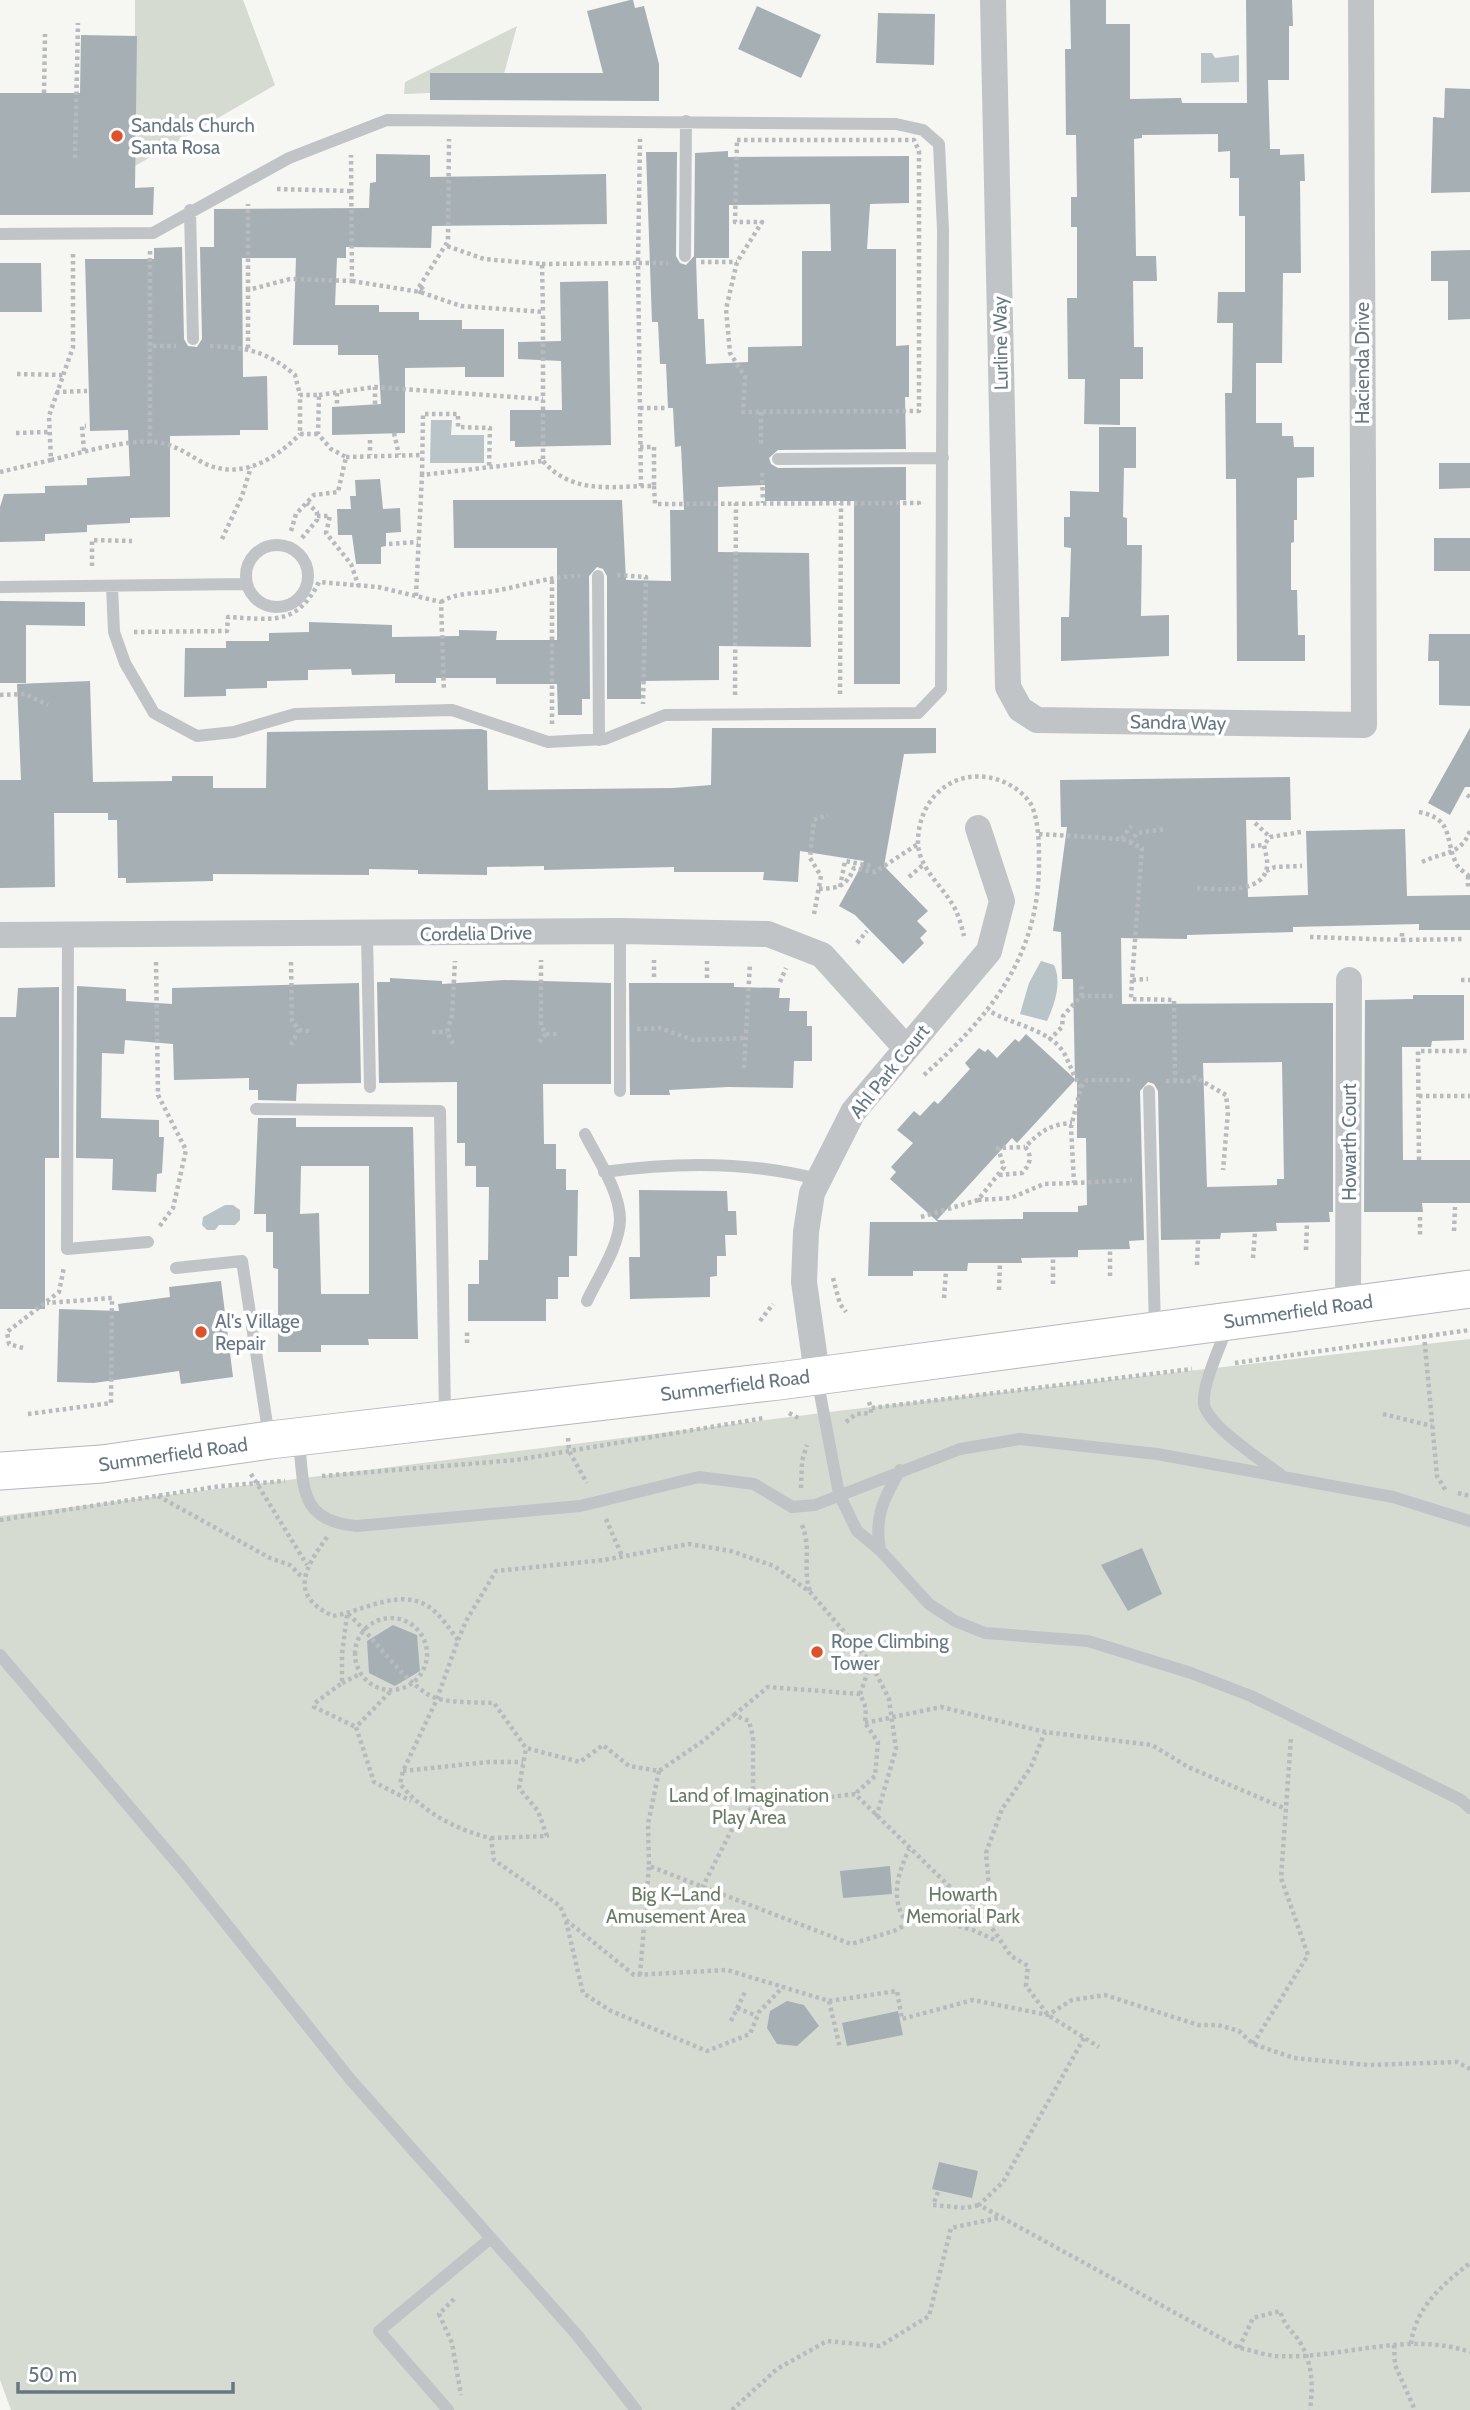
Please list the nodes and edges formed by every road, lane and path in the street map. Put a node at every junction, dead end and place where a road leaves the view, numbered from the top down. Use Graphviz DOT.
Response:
graph roads {
  1 [pos="993,0"];
  2 [pos="1361,0"];
  3 [pos="78,23"];
  4 [pos="46,34"];
  5 [pos="44,93"];
  6 [pos="641,121"];
  7 [pos="686,121"];
  8 [pos="449,138"];
  9 [pos="350,145"];
  10 [pos="75,158"];
  11 [pos="265,187"];
  12 [pos="351,191"];
  13 [pos="248,196"];
  14 [pos="190,210"];
  15 [pos="762,222"];
  16 [pos="0,234"];
  17 [pos="447,246"];
  18 [pos="685,256"];
  19 [pos="73,257"];
  20 [pos="638,263"];
  21 [pos="542,264"];
  22 [pos="352,281"];
  23 [pos="248,290"];
  24 [pos="420,290"];
  25 [pos="543,312"];
  26 [pos="193,340"];
  27 [pos="150,346"];
  28 [pos="248,348"];
  29 [pos="16,374"];
  30 [pos="63,375"];
  31 [pos="375,387"];
  32 [pos="87,391"];
  33 [pos="56,392"];
  34 [pos="337,393"];
  35 [pos="319,395"];
  36 [pos="543,399"];
  37 [pos="375,404"];
  38 [pos="337,407"];
  39 [pos="640,408"];
  40 [pos="665,408"];
  41 [pos="86,426"];
  42 [pos="49,432"];
  43 [pos="16,433"];
  44 [pos="394,433"];
  45 [pos="300,434"];
  46 [pos="318,434"];
  47 [pos="370,440"];
  48 [pos="150,443"];
  49 [pos="640,447"];
  50 [pos="84,452"];
  51 [pos="370,454"];
  52 [pos="399,454"];
  53 [pos="422,455"];
  54 [pos="346,457"];
  55 [pos="943,457"];
  56 [pos="778,459"];
  57 [pos="51,460"];
  58 [pos="542,461"];
  59 [pos="251,467"];
  60 [pos="489,467"];
  61 [pos="0,472"];
  62 [pos="422,475"];
  63 [pos="641,486"];
  64 [pos="654,486"];
  65 [pos="307,503"];
  66 [pos="736,503"];
  67 [pos="841,503"];
  68 [pos="317,516"];
  69 [pos="919,517"];
  70 [pos="290,531"];
  71 [pos="302,538"];
  72 [pos="222,539"];
  73 [pos="132,541"];
  74 [pos="418,542"];
  75 [pos="389,544"];
  76 [pos="92,566"];
  77 [pos="598,576"];
  78 [pos="552,578"];
  79 [pos="246,584"];
  80 [pos="112,586"];
  81 [pos="0,587"];
  82 [pos="359,587"];
  83 [pos="416,596"];
  84 [pos="441,602"];
  85 [pos="114,632"];
  86 [pos="1007,687"];
  87 [pos="0,695"];
  88 [pos="444,695"];
  89 [pos="827,695"];
  90 [pos="840,695"];
  91 [pos="852,695"];
  92 [pos="722,696"];
  93 [pos="735,696"];
  94 [pos="748,696"];
  95 [pos="652,701"];
  96 [pos="48,705"];
  97 [pos="1364,725"];
  98 [pos="552,728"];
  99 [pos="599,740"];
  100 [pos="1419,812"];
  101 [pos="828,815"];
  102 [pos="1255,822"];
  103 [pos="1131,826"];
  104 [pos="978,828"];
  105 [pos="1165,829"];
  106 [pos="1470,831"];
  107 [pos="1301,832"];
  108 [pos="1270,836"];
  109 [pos="1122,839"];
  110 [pos="1130,843"];
  111 [pos="918,844"];
  112 [pos="1264,845"];
  113 [pos="1251,846"];
  114 [pos="1454,852"];
  115 [pos="1422,862"];
  116 [pos="871,864"];
  117 [pos="924,864"];
  118 [pos="1302,866"];
  119 [pos="1265,872"];
  120 [pos="1469,876"];
  121 [pos="909,877"];
  122 [pos="839,888"];
  123 [pos="1197,888"];
  124 [pos="819,889"];
  125 [pos="1468,889"];
  126 [pos="814,914"];
  127 [pos="620,931"];
  128 [pos="867,931"];
  129 [pos="155,933"];
  130 [pos="1402,933"];
  131 [pos="367,934"];
  132 [pos="0,935"];
  133 [pos="68,936"];
  134 [pos="1310,937"];
  135 [pos="1465,939"];
  136 [pos="1402,940"];
  137 [pos="857,943"];
  138 [pos="958,947"];
  139 [pos="541,960"];
  140 [pos="654,960"];
  141 [pos="455,961"];
  142 [pos="708,961"];
  143 [pos="291,962"];
  144 [pos="750,963"];
  145 [pos="787,967"];
  146 [pos="654,976"];
  147 [pos="707,978"];
  148 [pos="1148,979"];
  149 [pos="1132,980"];
  150 [pos="1349,980"];
  151 [pos="1461,980"];
  152 [pos="1470,980"];
  153 [pos="780,982"];
  154 [pos="1082,984"];
  155 [pos="1081,996"];
  156 [pos="1116,996"];
  157 [pos="299,1030"];
  158 [pos="620,1030"];
  159 [pos="309,1031"];
  160 [pos="432,1032"];
  161 [pos="447,1032"];
  162 [pos="546,1034"];
  163 [pos="560,1034"];
  164 [pos="746,1038"];
  165 [pos="1049,1040"];
  166 [pos="539,1041"];
  167 [pos="453,1044"];
  168 [pos="291,1045"];
  169 [pos="906,1048"];
  170 [pos="1470,1051"];
  171 [pos="744,1068"];
  172 [pos="922,1076"];
  173 [pos="1135,1080"];
  174 [pos="1175,1081"];
  175 [pos="1153,1086"];
  176 [pos="370,1087"];
  177 [pos="1081,1087"];
  178 [pos="620,1091"];
  179 [pos="1419,1096"];
  180 [pos="1470,1096"];
  181 [pos="256,1109"];
  182 [pos="1072,1123"];
  183 [pos="585,1134"];
  184 [pos="1025,1147"];
  185 [pos="1419,1160"];
  186 [pos="1223,1170"];
  187 [pos="604,1172"];
  188 [pos="998,1175"];
  189 [pos="817,1179"];
  190 [pos="1137,1180"];
  191 [pos="1074,1183"];
  192 [pos="978,1200"];
  193 [pos="1455,1207"];
  194 [pos="173,1208"];
  195 [pos="921,1217"];
  196 [pos="1420,1217"];
  197 [pos="1307,1223"];
  198 [pos="1454,1231"];
  199 [pos="1255,1232"];
  200 [pos="1420,1236"];
  201 [pos="1198,1240"];
  202 [pos="148,1242"];
  203 [pos="68,1249"];
  204 [pos="1110,1249"];
  205 [pos="1306,1250"];
  206 [pos="1054,1257"];
  207 [pos="1253,1258"];
  208 [pos="1000,1263"];
  209 [pos="1197,1265"];
  210 [pos="176,1268"];
  211 [pos="832,1269"];
  212 [pos="946,1271"];
  213 [pos="1110,1276"];
  214 [pos="1053,1284"];
  215 [pos="1470,1289"];
  216 [pos="999,1290"];
  217 [pos="1420,1295"];
  218 [pos="944,1298"];
  219 [pos="587,1301"];
  220 [pos="47,1303"];
  221 [pos="773,1304"];
  222 [pos="1348,1304"];
  223 [pos="846,1312"];
  224 [pos="760,1321"];
  225 [pos="1230,1321"];
  226 [pos="1155,1330"];
  227 [pos="1470,1330"];
  228 [pos="1424,1337"];
  229 [pos="23,1348"];
  230 [pos="1213,1366"];
  231 [pos="817,1374"];
  232 [pos="567,1405"];
  233 [pos="871,1408"];
  234 [pos="854,1409"];
  235 [pos="782,1413"];
  236 [pos="28,1414"];
  237 [pos="1383,1414"];
  238 [pos="776,1416"];
  239 [pos="445,1419"];
  240 [pos="800,1419"];
  241 [pos="846,1422"];
  242 [pos="1432,1426"];
  243 [pos="807,1440"];
  244 [pos="268,1441"];
  245 [pos="569,1451"];
  246 [pos="900,1470"];
  247 [pos="0,1471"];
  248 [pos="320,1476"];
  249 [pos="1284,1477"];
  250 [pos="289,1480"];
  251 [pos="256,1484"];
  252 [pos="146,1489"];
  253 [pos="801,1490"];
  254 [pos="839,1494"];
  255 [pos="157,1496"];
  256 [pos="1470,1496"];
  257 [pos="599,1502"];
  258 [pos="0,1520"];
  259 [pos="1470,1521"];
  260 [pos="801,1522"];
  261 [pos="332,1523"];
  262 [pos="880,1550"];
  263 [pos="622,1556"];
  264 [pos="307,1565"];
  265 [pos="303,1578"];
  266 [pos="810,1592"];
  267 [pos="348,1614"];
  268 [pos="365,1628"];
  269 [pos="458,1640"];
  270 [pos="0,1655"];
  271 [pos="871,1662"];
  272 [pos="360,1674"];
  273 [pos="342,1683"];
  274 [pos="414,1683"];
  275 [pos="391,1691"];
  276 [pos="860,1694"];
  277 [pos="437,1699"];
  278 [pos="734,1715"];
  279 [pos="893,1717"];
  280 [pos="1293,1717"];
  281 [pos="865,1723"];
  282 [pos="356,1727"];
  283 [pos="1045,1732"];
  284 [pos="526,1748"];
  285 [pos="523,1762"];
  286 [pos="403,1771"];
  287 [pos="659,1771"];
  288 [pos="855,1794"];
  289 [pos="415,1803"];
  290 [pos="1467,1803"];
  291 [pos="753,1806"];
  292 [pos="1286,1809"];
  293 [pos="876,1818"];
  294 [pos="491,1838"];
  295 [pos="909,1849"];
  296 [pos="649,1866"];
  297 [pos="702,1888"];
  298 [pos="981,1912"];
  299 [pos="566,1920"];
  300 [pos="907,1924"];
  301 [pos="999,1942"];
  302 [pos="640,1975"];
  303 [pos="783,1987"];
  304 [pos="745,1992"];
  305 [pos="829,2001"];
  306 [pos="737,2008"];
  307 [pos="1048,2015"];
  308 [pos="757,2016"];
  309 [pos="731,2021"];
  310 [pos="1084,2038"];
  311 [pos="1253,2044"];
  312 [pos="1099,2047"];
  313 [pos="840,2048"];
  314 [pos="1470,2069"];
  315 [pos="938,2192"];
  316 [pos="979,2205"];
  317 [pos="998,2218"];
  318 [pos="491,2238"];
  319 [pos="1470,2263"];
  320 [pos="455,2297"];
  321 [pos="1411,2344"];
  322 [pos="1394,2345"];
  323 [pos="1239,2348"];
  324 [pos="1470,2352"];
  325 [pos="1304,2354"];
  326 [pos="460,2401"];
  327 [pos="448,2410"];
  328 [pos="636,2410"];
  329 [pos="732,2410"];
  330 [pos="1310,2410"];
  331 [pos="1415,2410"];
  1 -- 86 [label="street, Lurline Way"];
  2 -- 97 [label="street, Hacienda Drive"];
  3 -- 10 [label="path"];
  4 -- 5 [label="path"];
  6 -- 7 [label="lane"];
  6 -- 14 [label="lane"];
  6 -- 20 [label="path"];
  7 -- 18 [label="lane"];
  7 -- 55 [label="lane"];
  8 -- 17 [label="path"];
  9 -- 12 [label="path"];
  11 -- 12 [label="path"];
  12 -- 22 [label="path"];
  13 -- 23 [label="path"];
  14 -- 16 [label="lane"];
  14 -- 26 [label="lane"];
  15 -- 15 [label="path"];
  17 -- 21 [label="path"];
  17 -- 24 [label="path"];
  19 -- 30 [label="path"];
  20 -- 21 [label="path"];
  20 -- 39 [label="path"];
  21 -- 25 [label="path"];
  22 -- 23 [label="path"];
  22 -- 24 [label="path"];
  23 -- 28 [label="path"];
  24 -- 25 [label="path"];
  25 -- 36 [label="path"];
  27 -- 48 [label="path"];
  29 -- 30 [label="path"];
  30 -- 33 [label="path"];
  31 -- 34 [label="path"];
  31 -- 36 [label="path"];
  31 -- 37 [label="path"];
  32 -- 33 [label="path"];
  33 -- 42 [label="path"];
  34 -- 35 [label="path"];
  34 -- 38 [label="path"];
  35 -- 45 [label="path"];
  35 -- 46 [label="path"];
  36 -- 58 [label="path"];
  39 -- 40 [label="path"];
  39 -- 49 [label="path"];
  41 -- 50 [label="path"];
  42 -- 43 [label="path"];
  42 -- 57 [label="path"];
  44 -- 52 [label="path"];
  45 -- 46 [label="path"];
  45 -- 59 [label="path"];
  46 -- 65 [label="path"];
  47 -- 51 [label="path"];
  48 -- 50 [label="path"];
  48 -- 59 [label="path"];
  49 -- 63 [label="path"];
  49 -- 64 [label="path"];
  50 -- 57 [label="path"];
  51 -- 52 [label="path"];
  51 -- 54 [label="path"];
  52 -- 53 [label="path"];
  53 -- 60 [label="path"];
  53 -- 62 [label="path"];
  55 -- 56 [label="lane"];
  55 -- 99 [label="lane"];
  57 -- 61 [label="path"];
  58 -- 60 [label="path"];
  58 -- 63 [label="path"];
  59 -- 72 [label="path"];
  60 -- 62 [label="path"];
  62 -- 74 [label="path"];
  63 -- 64 [label="path"];
  64 -- 66 [label="path"];
  65 -- 68 [label="path"];
  65 -- 70 [label="path"];
  66 -- 67 [label="path"];
  66 -- 93 [label="path"];
  67 -- 69 [label="path"];
  67 -- 90 [label="path"];
  68 -- 71 [label="path"];
  68 -- 82 [label="path"];
  73 -- 76 [label="path"];
  74 -- 75 [label="path"];
  74 -- 83 [label="path"];
  77 -- 78 [label="path"];
  77 -- 95 [label="path"];
  77 -- 99 [label="lane"];
  78 -- 84 [label="path"];
  78 -- 98 [label="path"];
  79 -- 79 [label="lane"];
  79 -- 80 [label="lane"];
  80 -- 81 [label="lane"];
  80 -- 85 [label="lane"];
  82 -- 83 [label="path"];
  82 -- 85 [label="path"];
  83 -- 84 [label="path"];
  84 -- 88 [label="path"];
  85 -- 99 [label="lane"];
  86 -- 97 [label="street, Sandra Way"];
  87 -- 96 [label="path"];
  89 -- 90 [label="path"];
  90 -- 91 [label="path"];
  92 -- 93 [label="path"];
  93 -- 94 [label="path"];
  100 -- 114 [label="path"];
  101 -- 124 [label="path"];
  102 -- 108 [label="path"];
  103 -- 109 [label="path"];
  104 -- 169 [label="street, Ahl Park Court"];
  105 -- 110 [label="path"];
  106 -- 114 [label="path"];
  107 -- 108 [label="path"];
  108 -- 112 [label="path"];
  109 -- 110 [label="path"];
  109 -- 111 [label="path"];
  110 -- 149 [label="path"];
  111 -- 117 [label="path"];
  111 -- 122 [label="path"];
  112 -- 113 [label="path"];
  112 -- 119 [label="path"];
  114 -- 115 [label="path"];
  114 -- 120 [label="path"];
  116 -- 122 [label="path"];
  117 -- 121 [label="path"];
  117 -- 138 [label="path"];
  118 -- 119 [label="path"];
  119 -- 123 [label="path"];
  120 -- 125 [label="path"];
  122 -- 124 [label="path"];
  124 -- 126 [label="path"];
  127 -- 131 [label="street, Cordelia Drive"];
  127 -- 158 [label="lane"];
  127 -- 169 [label="street, Cordelia Drive"];
  128 -- 137 [label="path"];
  129 -- 131 [label="street, Cordelia Drive"];
  129 -- 133 [label="street, Cordelia Drive"];
  129 -- 194 [label="path"];
  130 -- 136 [label="path"];
  131 -- 176 [label="lane"];
  132 -- 133 [label="street, Cordelia Drive"];
  133 -- 203 [label="lane"];
  134 -- 136 [label="path"];
  135 -- 136 [label="path"];
  139 -- 162 [label="path"];
  140 -- 146 [label="path"];
  141 -- 161 [label="path"];
  142 -- 147 [label="path"];
  143 -- 157 [label="path"];
  144 -- 164 [label="path"];
  145 -- 153 [label="path"];
  148 -- 149 [label="path"];
  149 -- 174 [label="path"];
  150 -- 222 [label="street, Howarth Court"];
  151 -- 152 [label="path"];
  154 -- 155 [label="path"];
  155 -- 156 [label="path"];
  155 -- 165 [label="path"];
  157 -- 159 [label="path"];
  157 -- 168 [label="path"];
  158 -- 164 [label="path"];
  158 -- 178 [label="lane"];
  160 -- 161 [label="path"];
  161 -- 167 [label="path"];
  162 -- 163 [label="path"];
  162 -- 166 [label="path"];
  164 -- 171 [label="path"];
  165 -- 172 [label="path"];
  165 -- 177 [label="path"];
  169 -- 189 [label="street, Ahl Park Court"];
  170 -- 179 [label="path"];
  173 -- 177 [label="path"];
  174 -- 175 [label="path"];
  174 -- 186 [label="path"];
  175 -- 226 [label="lane"];
  177 -- 182 [label="path"];
  179 -- 180 [label="path"];
  179 -- 185 [label="path"];
  181 -- 239 [label="lane"];
  182 -- 184 [label="path"];
  182 -- 191 [label="path"];
  183 -- 187 [label="lane"];
  184 -- 188 [label="path"];
  184 -- 188 [label="path"];
  187 -- 189 [label="lane"];
  187 -- 219 [label="lane"];
  188 -- 192 [label="path"];
  189 -- 231 [label="street, Ahl Park Court"];
  190 -- 191 [label="path"];
  191 -- 192 [label="path"];
  192 -- 195 [label="path"];
  193 -- 198 [label="path"];
  196 -- 200 [label="path"];
  197 -- 205 [label="path"];
  199 -- 207 [label="path"];
  201 -- 209 [label="path"];
  202 -- 203 [label="lane"];
  203 -- 220 [label="path"];
  204 -- 213 [label="path"];
  206 -- 214 [label="path"];
  208 -- 216 [label="path"];
  210 -- 244 [label="lane"];
  211 -- 223 [label="path"];
  212 -- 218 [label="path"];
  215 -- 217 [label="street, Summerfield Road"];
  217 -- 222 [label="street, Summerfield Road"];
  217 -- 228 [label="path"];
  220 -- 229 [label="path"];
  220 -- 236 [label="path"];
  221 -- 224 [label="path"];
  222 -- 225 [label="street, Summerfield Road"];
  225 -- 226 [label="street, Summerfield Road"];
  225 -- 230 [label="lane"];
  226 -- 231 [label="street, Summerfield Road"];
  227 -- 228 [label="path"];
  228 -- 230 [label="path"];
  228 -- 242 [label="path"];
  230 -- 233 [label="path"];
  230 -- 249 [label="lane"];
  231 -- 232 [label="street, Summerfield Road"];
  231 -- 254 [label="lane"];
  232 -- 239 [label="street, Summerfield Road"];
  232 -- 245 [label="path"];
  233 -- 234 [label="path"];
  233 -- 241 [label="path"];
  235 -- 240 [label="path"];
  237 -- 242 [label="path"];
  238 -- 245 [label="path"];
  239 -- 244 [label="street, Summerfield Road"];
  242 -- 256 [label="path"];
  243 -- 253 [label="path"];
  244 -- 247 [label="street, Summerfield Road"];
  244 -- 251 [label="path"];
  244 -- 261 [label="lane"];
  245 -- 248 [label="path"];
  245 -- 257 [label="path"];
  246 -- 249 [label="lane"];
  246 -- 254 [label="lane"];
  246 -- 262 [label="lane"];
  249 -- 259 [label="lane"];
  250 -- 251 [label="path"];
  251 -- 255 [label="path"];
  251 -- 264 [label="path"];
  252 -- 255 [label="path"];
  254 -- 257 [label="lane"];
  254 -- 262 [label="lane"];
  255 -- 258 [label="path"];
  255 -- 265 [label="path"];
  257 -- 261 [label="lane"];
  257 -- 263 [label="path"];
  260 -- 266 [label="path"];
  261 -- 264 [label="path"];
  262 -- 280 [label="lane"];
  263 -- 266 [label="path"];
  263 -- 269 [label="path"];
  264 -- 265 [label="path"];
  265 -- 267 [label="path"];
  266 -- 271 [label="path"];
  267 -- 268 [label="path"];
  267 -- 269 [label="path"];
  267 -- 273 [label="path"];
  268 -- 272 [label="path"];
  268 -- 274 [label="path"];
  268 -- 274 [label="path"];
  269 -- 277 [label="path"];
  270 -- 318 [label="lane"];
  271 -- 276 [label="path"];
  271 -- 279 [label="path"];
  272 -- 273 [label="path"];
  272 -- 275 [label="path"];
  273 -- 282 [label="path"];
  274 -- 275 [label="path"];
  274 -- 277 [label="path"];
  275 -- 282 [label="path"];
  276 -- 278 [label="path"];
  276 -- 281 [label="path"];
  277 -- 284 [label="path"];
  277 -- 286 [label="path"];
  278 -- 287 [label="path"];
  278 -- 291 [label="path"];
  279 -- 281 [label="path"];
  279 -- 283 [label="path"];
  279 -- 293 [label="path"];
  280 -- 290 [label="lane"];
  280 -- 292 [label="path"];
  281 -- 288 [label="path"];
  282 -- 289 [label="path"];
  283 -- 292 [label="path"];
  283 -- 298 [label="path"];
  284 -- 285 [label="path"];
  284 -- 287 [label="path"];
  285 -- 286 [label="path"];
  285 -- 294 [label="path"];
  286 -- 289 [label="path"];
  287 -- 296 [label="path"];
  288 -- 291 [label="path"];
  288 -- 293 [label="path"];
  289 -- 294 [label="path"];
  291 -- 297 [label="path"];
  292 -- 311 [label="path"];
  293 -- 295 [label="path"];
  294 -- 299 [label="path"];
  295 -- 298 [label="path"];
  295 -- 300 [label="path"];
  296 -- 297 [label="path"];
  296 -- 302 [label="path"];
  297 -- 300 [label="path"];
  298 -- 301 [label="path"];
  299 -- 302 [label="path"];
  299 -- 308 [label="path"];
  300 -- 301 [label="path"];
  301 -- 307 [label="path"];
  302 -- 303 [label="path"];
  303 -- 305 [label="path"];
  303 -- 308 [label="path"];
  304 -- 306 [label="path"];
  305 -- 307 [label="path"];
  305 -- 313 [label="path"];
  306 -- 308 [label="path"];
  306 -- 309 [label="path"];
  307 -- 310 [label="path"];
  307 -- 311 [label="path"];
  310 -- 312 [label="path"];
  310 -- 316 [label="path"];
  311 -- 314 [label="path"];
  315 -- 316 [label="path"];
  316 -- 317 [label="path"];
  317 -- 323 [label="path"];
  317 -- 329 [label="path"];
  318 -- 327 [label="lane"];
  318 -- 328 [label="lane"];
  319 -- 321 [label="path"];
  320 -- 326 [label="path"];
  321 -- 322 [label="path"];
  321 -- 324 [label="path"];
  322 -- 325 [label="path"];
  322 -- 331 [label="path"];
  323 -- 325 [label="path"];
  323 -- 325 [label="path"];
  325 -- 330 [label="path"];
}
